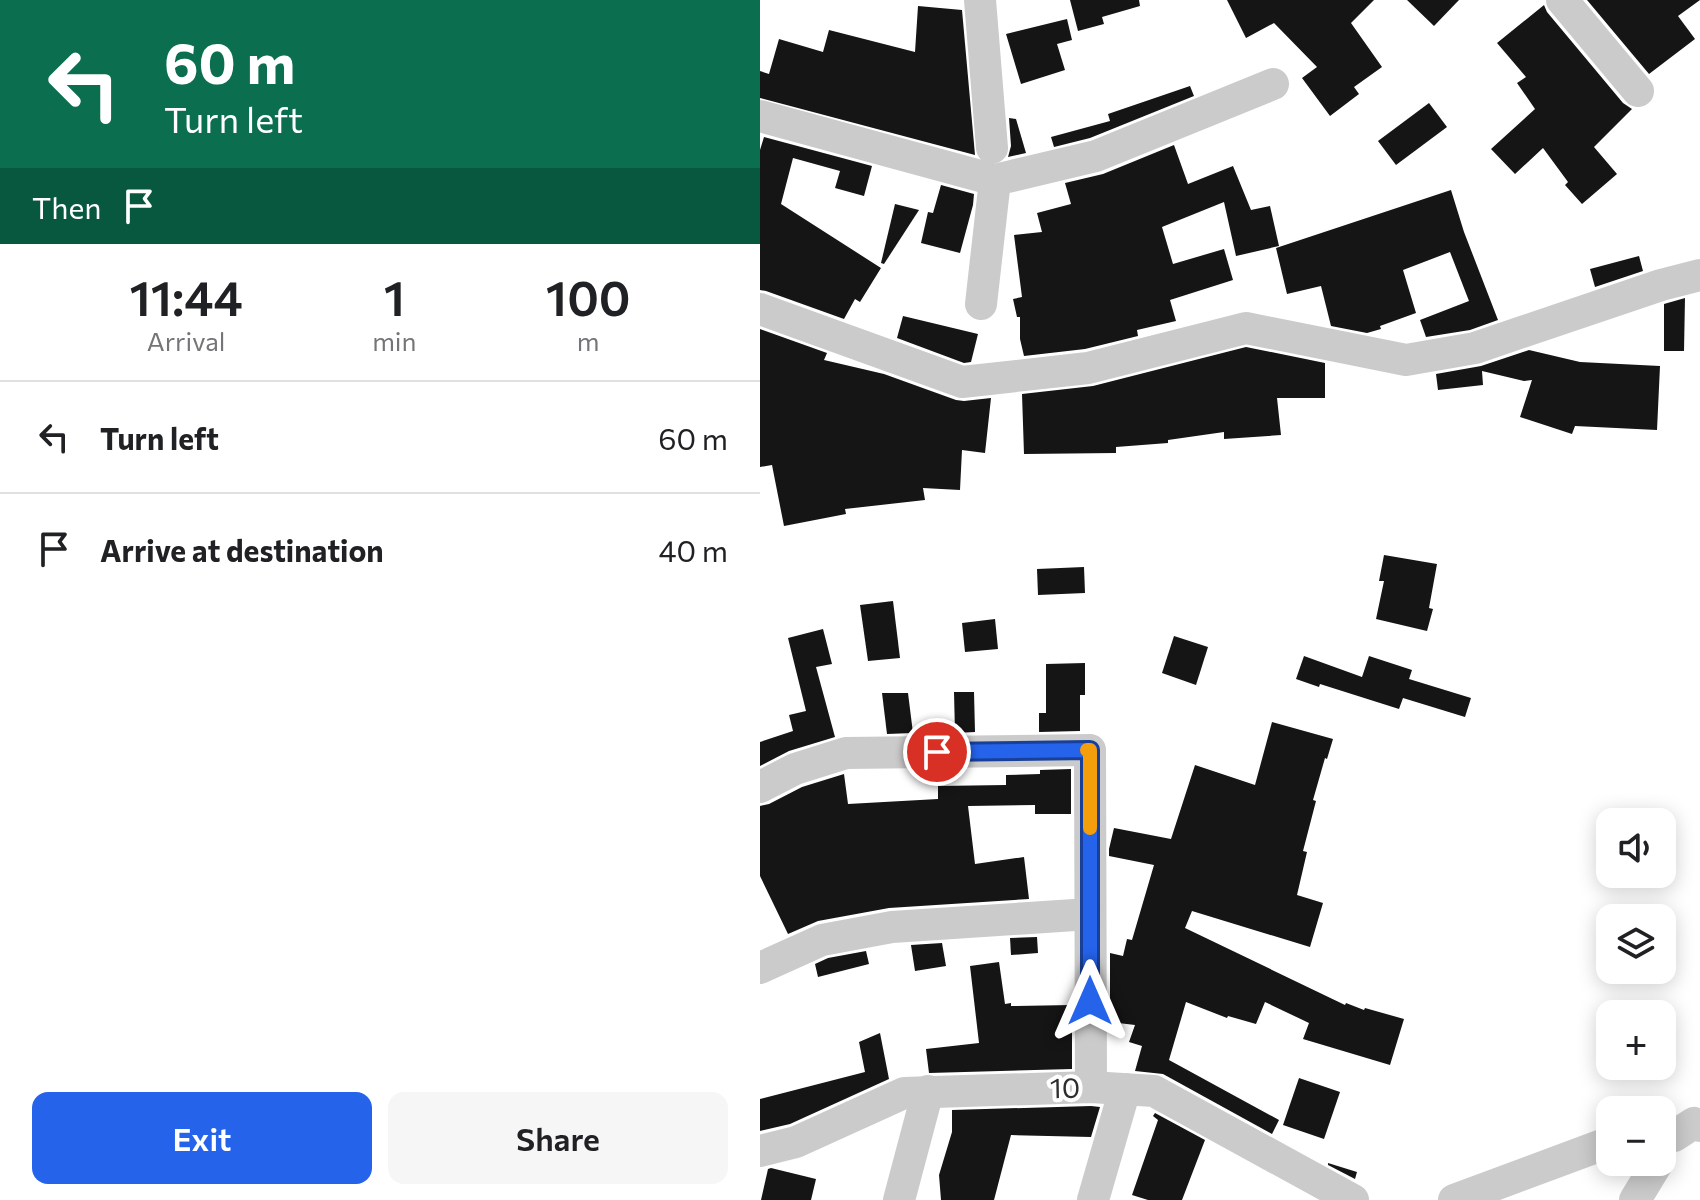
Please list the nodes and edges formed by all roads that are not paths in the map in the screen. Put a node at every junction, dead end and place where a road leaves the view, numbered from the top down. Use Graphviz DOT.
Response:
graph roads {
  1 [pos="980,0"];
  2 [pos="1562,0"];
  3 [pos="1273,84"];
  4 [pos="1638,91"];
  5 [pos="760,116"];
  6 [pos="993,164"];
  7 [pos="1700,275"];
  8 [pos="981,304"];
  9 [pos="760,309"];
  10 [pos="760,787"];
  11 [pos="1090,914"];
  12 [pos="760,968"];
  13 [pos="1091,1087"];
  14 [pos="1125,1089"];
  15 [pos="928,1091"];
  16 [pos="1596,1147"];
  17 [pos="760,1151"];
  18 [pos="1650,1176"];
  19 [pos="899,1200"];
  20 [pos="1093,1200"];
  21 [pos="1353,1200"];
  22 [pos="1454,1200"];
  23 [pos="1635,1200"];
  1 -- 6 [label="street"];
  2 -- 4 [label="street"];
  3 -- 6 [label="street"];
  5 -- 6 [label="street"];
  6 -- 8 [label="street"];
  7 -- 9 [label="street"];
  10 -- 11 [label="street"];
  11 -- 12 [label="street"];
  11 -- 13 [label="street"];
  13 -- 14 [label="street, 10"];
  13 -- 15 [label="street, 10"];
  14 -- 20 [label="street"];
  14 -- 21 [label="street, 10"];
  15 -- 17 [label="street, 10"];
  15 -- 19 [label="street"];
  16 -- 22 [label="street"];
  18 -- 23 [label="street"];
}
